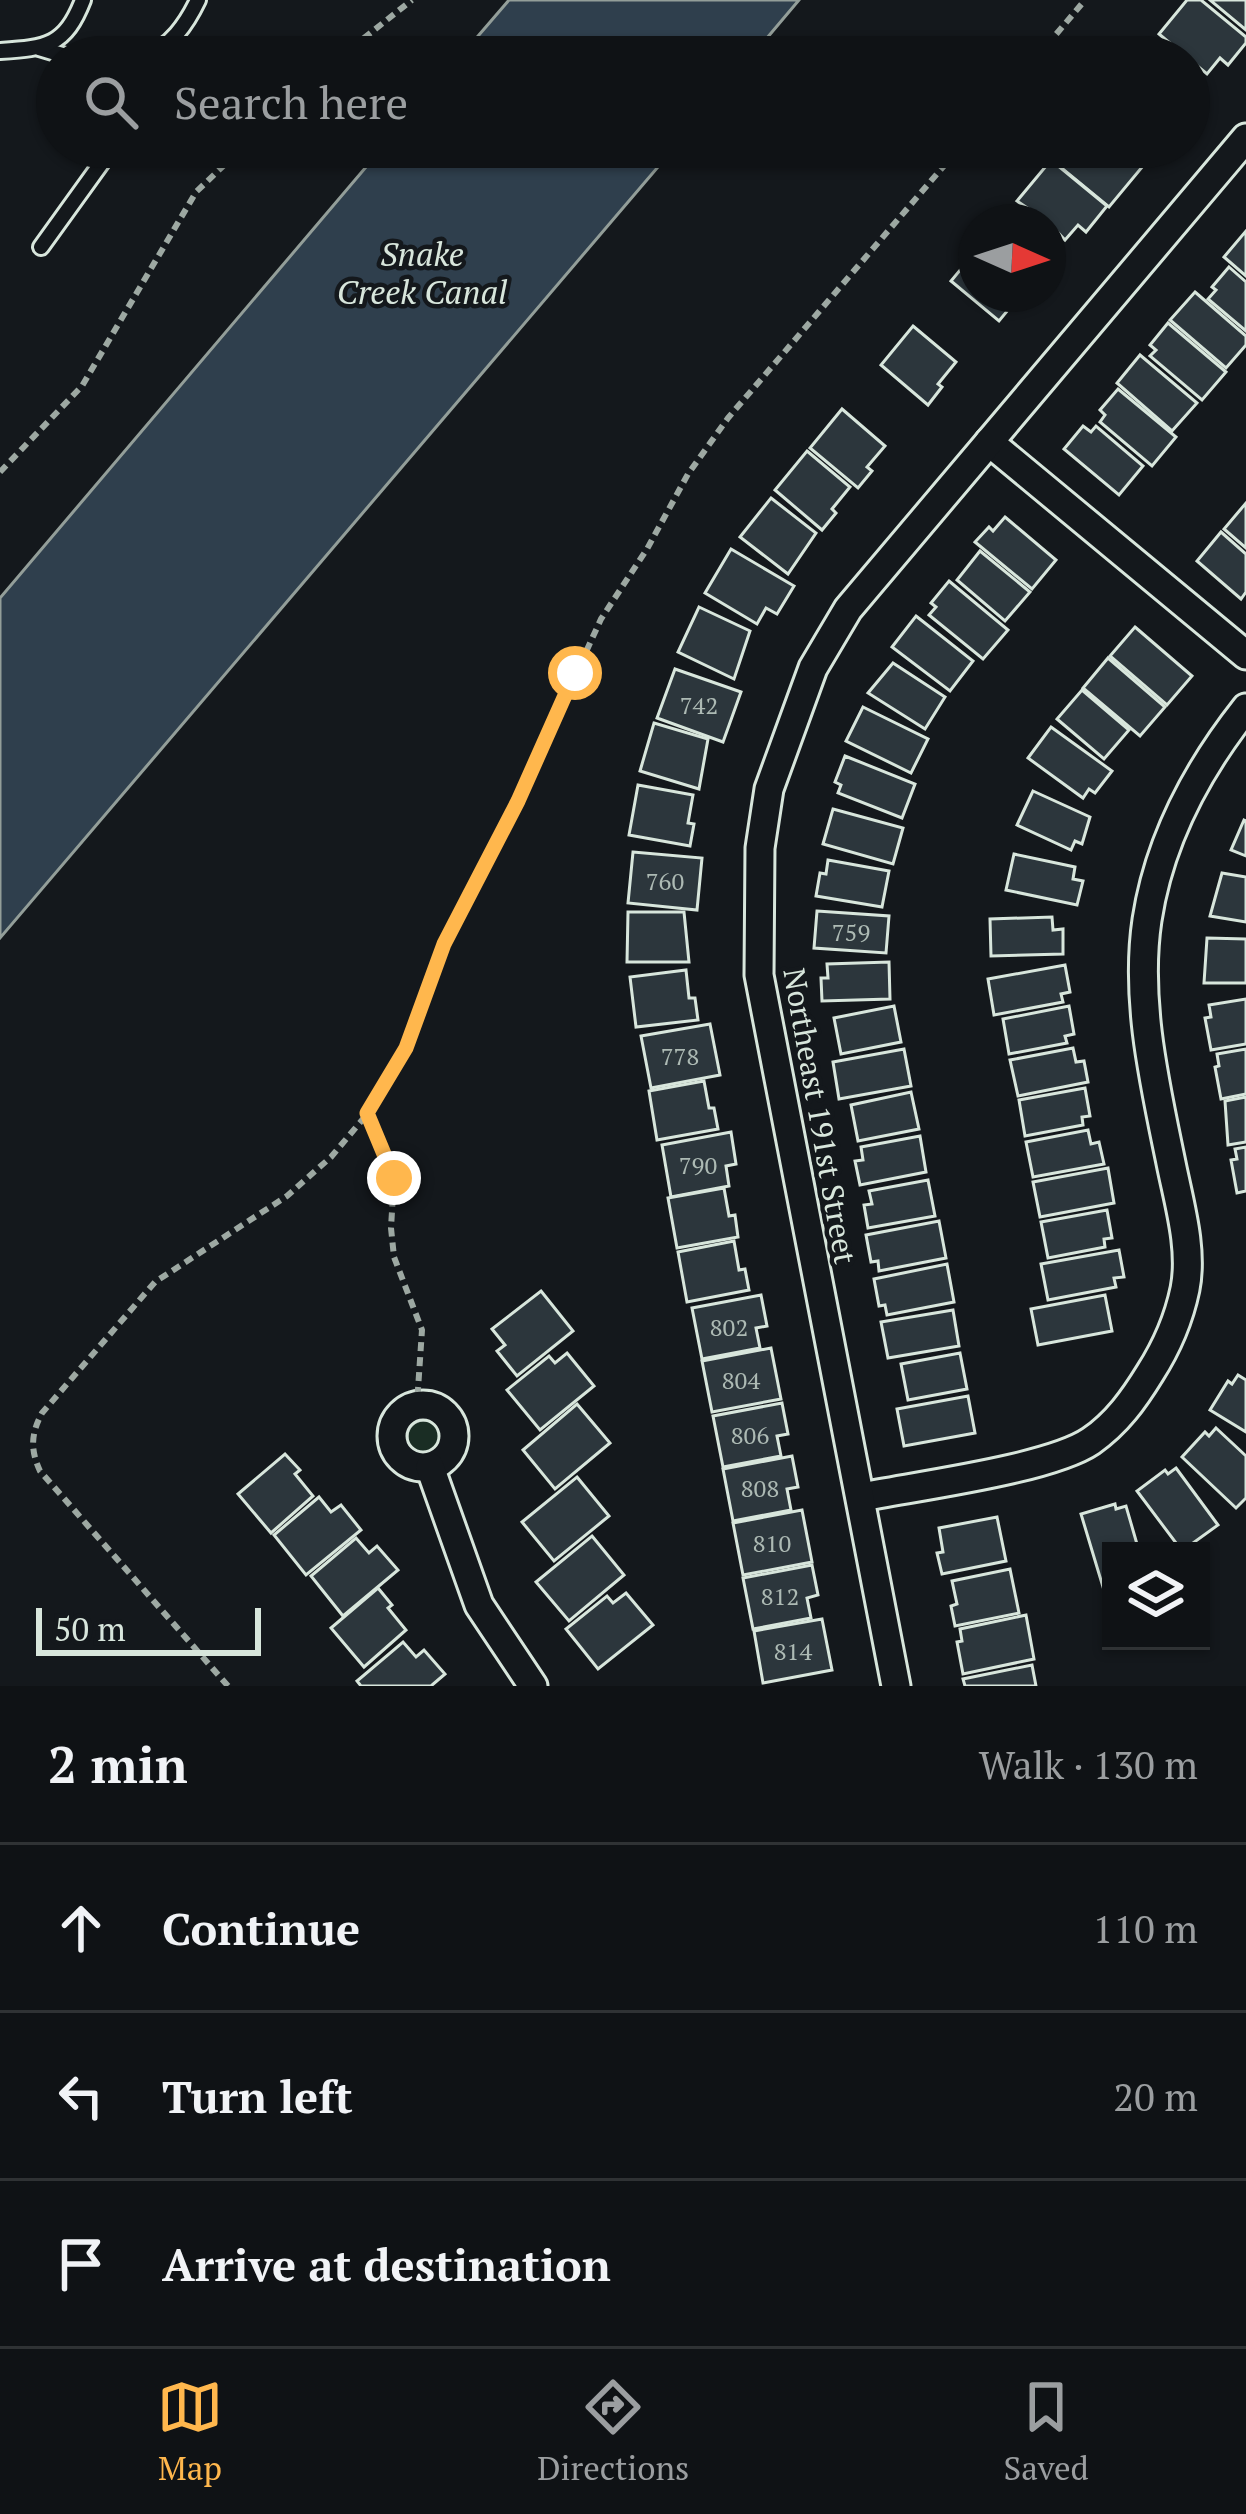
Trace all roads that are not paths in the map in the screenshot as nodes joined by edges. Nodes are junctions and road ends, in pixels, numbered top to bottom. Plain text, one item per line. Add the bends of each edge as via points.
1 (83, 0) edge
2 (198, 0) edge
3 (62, 36) edge
4 (175, 36) edge
5 (36, 49) edge
6 (0, 51) edge
7 (1246, 139) edge
8 (98, 168) edge
9 (41, 247) dead end
10 (988, 442) junction
11 (1246, 655) edge
12 (1246, 708) edge
13 (430, 1467) junction
14 (862, 1497) junction
15 (532, 1686) edge
16 (896, 1686) edge

1 - 3 lane
2 - 4 lane
5 - 6 lane
7 - 10 street, Northeast 191st Street
8 - 9 lane
10 - 11 street
10 - 14 street, Northeast 191st Street via 848,609 813,668 769,789 760,848 765,1016
12 - 14 street via 1180,810 1147,921 1153,1072 1185,1234 1186,1287 1165,1348 1130,1407 1090,1442 1056,1457
13 - 13 street via 410,1465 392,1442 394,1423 417,1404 446,1414 455,1434 448,1455
13 - 15 street via 479,1605
14 - 16 street, Northeast 191st Street

